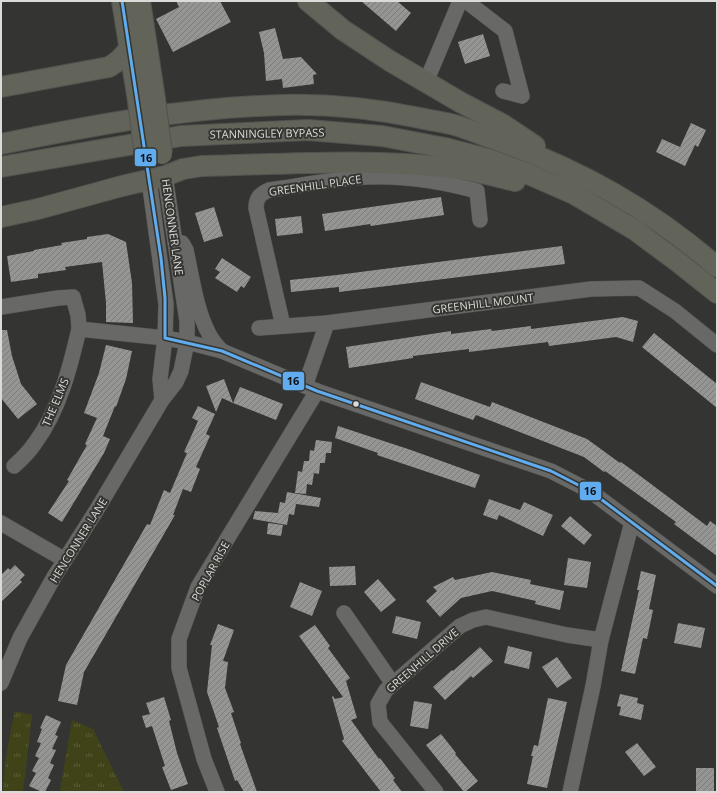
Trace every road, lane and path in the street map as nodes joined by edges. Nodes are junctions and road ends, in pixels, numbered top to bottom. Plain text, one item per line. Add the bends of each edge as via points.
1 (122, 1) edge
2 (140, 1) edge
3 (308, 1) edge
4 (460, 1) edge
5 (466, 1) edge
6 (130, 47) junction
7 (426, 82) junction
8 (1, 87) edge
9 (503, 92) dead end
10 (146, 100) junction
11 (1, 144) edge
12 (1, 167) edge
13 (572, 171) junction
14 (157, 178) junction
15 (574, 194) junction
16 (1, 217) edge
17 (480, 220) dead end
18 (174, 225) junction
19 (717, 267) edge
20 (717, 293) edge
21 (1, 307) edge
22 (327, 323) junction
23 (283, 326) junction
24 (259, 328) dead end
25 (79, 329) junction
26 (165, 338) junction
27 (187, 342) junction
28 (717, 345) edge
29 (222, 351) junction
30 (311, 389) junction
31 (162, 400) junction
32 (14, 466) dead end
33 (632, 522) junction
34 (1, 523) edge
35 (66, 560) junction
36 (717, 586) edge
37 (344, 613) dead end
38 (601, 640) junction
39 (1, 683) edge
40 (393, 684) junction
41 (217, 792) edge
42 (436, 792) edge
43 (570, 792) edge

1 - 6 main road, HENCONNER LANE
2 - 10 main road, HENCONNER LANE
3 - 7 main road via 342,30
4 - 7 street
5 - 9 street via 505,31 528,97
6 - 8 main road via 118,62 109,67
6 - 10 main road, HENCONNER LANE
7 - 13 main road via 502,124
10 - 14 main road, HENCONNER LANE, bridge
11 - 13 main road via 184,112 285,105 353,108 456,125
12 - 15 main road, STANNINGLEY BYPASS via 181,136 308,130 382,136 445,148 491,160
13 - 19 main road via 636,205 690,243
14 - 15 main road via 202,166 325,162 410,164 492,175
14 - 16 main road
14 - 18 street, HENCONNER LANE
14 - 26 street, HENCONNER LANE via 166,304
15 - 20 main road via 635,230
17 - 23 street, GREENHILL PLACE via 477,191 437,182 396,178 352,178 263,193 256,202 256,208
18 - 27 street, HENCONNER LANE via 187,321
18 - 29 street via 186,250 206,327
21 - 25 street, THE ELMS via 73,297
22 - 23 street, GREENHILL MOUNT
22 - 28 street, GREENHILL MOUNT via 591,289 639,288 675,311
22 - 30 street
23 - 24 street, GREENHILL MOUNT
25 - 26 street
25 - 32 street, THE ELMS via 53,411 36,443
26 - 27 street
26 - 31 street, HENCONNER LANE via 160,379
27 - 29 street
27 - 31 street, HENCONNER LANE via 181,371
29 - 30 street
30 - 33 street via 551,471 590,491
30 - 41 street, POPLAR RISE via 198,587 179,639 179,668 204,759
31 - 35 street, HENCONNER LANE
33 - 36 street
33 - 38 street
34 - 35 street
35 - 39 street, HENCONNER LANE via 20,638
37 - 40 street
38 - 40 street, GREENHILL DRIVE via 486,617 460,626
38 - 43 street
40 - 42 street, GREENHILL DRIVE via 378,704 380,722

